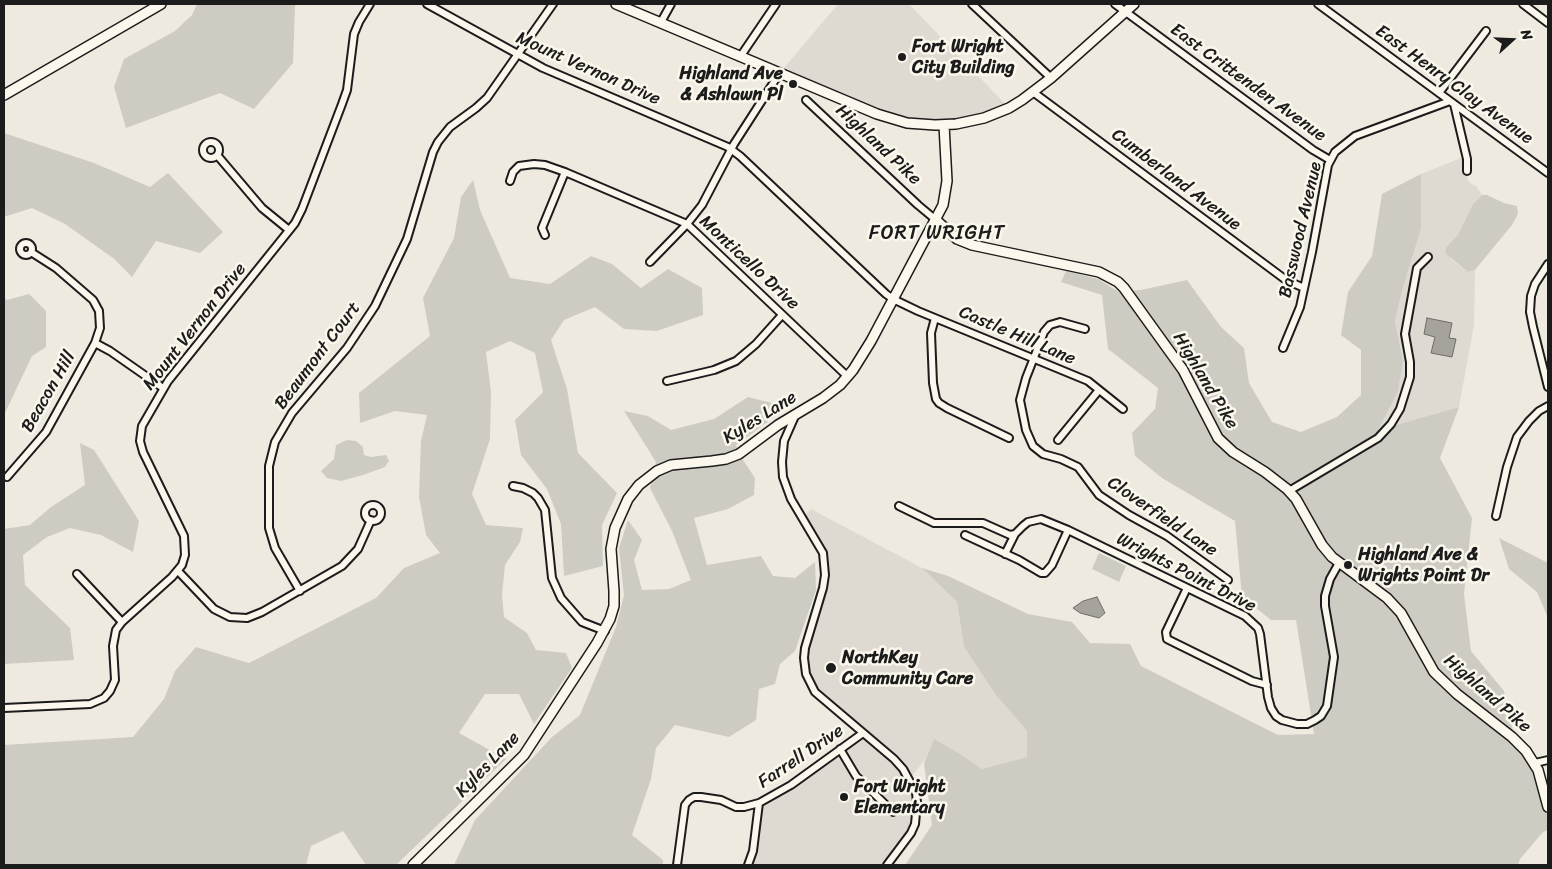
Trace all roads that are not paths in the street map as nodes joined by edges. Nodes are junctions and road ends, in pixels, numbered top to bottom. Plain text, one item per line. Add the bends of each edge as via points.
1 (161, 4) edge
2 (370, 4) edge
3 (427, 4) edge
4 (553, 4) edge
5 (616, 4) edge
6 (671, 4) edge
7 (776, 4) edge
8 (972, 4) edge
9 (1115, 4) edge
10 (1134, 4) edge
11 (1318, 4) edge
12 (1523, 4) edge
13 (1126, 12) junction
14 (661, 22) junction
15 (1548, 23) edge
16 (1486, 31) dead end
17 (518, 55) junction
18 (740, 57) junction
19 (779, 74) junction
20 (1051, 78) junction
21 (1033, 92) junction
22 (1439, 93) junction
23 (4, 94) edge
24 (806, 100) dead end
25 (1452, 102) junction
26 (944, 125) junction
27 (732, 149) junction
28 (217, 155) dead end
29 (1330, 160) junction
30 (1466, 171) dead end
31 (565, 172) junction
32 (1548, 173) edge
33 (510, 181) dead end
34 (936, 220) junction
35 (687, 224) junction
36 (290, 230) junction
37 (545, 235) dead end
38 (31, 252) dead end
39 (1428, 257) dead end
40 (650, 262) dead end
41 (1548, 264) edge
42 (1304, 288) junction
43 (894, 299) junction
44 (782, 315) junction
45 (935, 318) junction
46 (1085, 329) dead end
47 (95, 343) junction
48 (1283, 348) dead end
49 (1033, 360) junction
50 (848, 377) junction
51 (667, 381) dead end
52 (1548, 387) edge
53 (163, 388) junction
54 (1099, 390) junction
55 (1548, 406) edge
56 (1123, 409) dead end
57 (795, 416) junction
58 (1009, 438) dead end
59 (1058, 440) dead end
60 (7, 478) dead end
61 (513, 486) dead end
62 (1289, 491) junction
63 (899, 506) dead end
64 (1496, 516) dead end
65 (371, 520) dead end
66 (1068, 530) junction
67 (1015, 534) junction
68 (965, 535) dead end
69 (1005, 554) junction
70 (1339, 563) junction
71 (178, 571) junction
72 (77, 574) dead end
73 (1228, 580) dead end
74 (1187, 588) junction
75 (300, 591) junction
76 (122, 622) junction
77 (604, 631) junction
78 (1267, 685) junction
79 (4, 708) edge
80 (863, 733) junction
81 (840, 749) junction
82 (1548, 760) edge
83 (1534, 763) junction
84 (758, 803) junction
85 (1548, 807) edge
86 (893, 812) dead end
87 (413, 865) edge
88 (677, 865) edge
89 (748, 865) edge
90 (887, 865) edge

1 - 23 main road
2 - 36 street, Mount Vernon Drive via 354,34 342,104 302,209
3 - 17 street, Mount Vernon Drive
4 - 17 street, Beaumont Court
5 - 14 main road, Highland Pike
6 - 14 street
7 - 18 street
8 - 20 street
9 - 13 street, East Crittenden Avenue
10 - 13 main road
11 - 22 street, East Henry Clay Avenue
12 - 15 street
13 - 20 main road
13 - 29 street, East Crittenden Avenue
14 - 18 main road, Highland Pike
16 - 22 street
17 - 27 street, Mount Vernon Drive
17 - 75 street, Beaumont Court via 487,98 440,138 407,239 375,306 347,348 292,413 276,442 270,466 269,528 276,548
18 - 19 main road, Highland Pike
19 - 26 main road, Highland Pike via 892,120
19 - 27 street
20 - 21 main road
21 - 26 main road via 995,114 970,122
21 - 42 street, Cumberland Avenue via 1286,280
22 - 25 street, East Henry Clay Avenue
24 - 34 street, Highland Pike
25 - 29 street, Basswood Avenue via 1354,136
25 - 30 street via 1467,159
25 - 32 street, East Henry Clay Avenue
26 - 34 main road, Kyles Lane via 946,191
27 - 35 street via 702,205
27 - 43 street, Mount Vernon Drive
28 - 36 street via 262,208
29 - 42 street, Basswood Avenue
31 - 33 street, Monticello Drive via 545,165 525,164 515,170
31 - 35 street, Monticello Drive
31 - 37 street via 542,228
34 - 43 main road, Kyles Lane
34 - 62 main road, Highland Pike via 957,239 975,247 1088,269 1118,282 1184,370 1218,438
35 - 40 street
35 - 44 street, Monticello Drive
36 - 53 street, Mount Vernon Drive
38 - 47 street, Beacon Hill via 56,268 93,300 100,318
39 - 62 street via 1417,268 1413,287 1405,334 1410,377 1400,409 1378,438
41 - 52 street via 1535,284 1530,312
42 - 48 street, Basswood Avenue via 1300,307
43 - 45 street, Castle Hill Lane
43 - 50 main road, Kyles Lane
44 - 50 street, Monticello Drive
44 - 51 street via 756,344 736,360 714,370
45 - 49 street, Castle Hill Lane
45 - 58 street via 931,333 933,383 939,403
46 - 49 street, Cloverfield Lane via 1060,322 1050,325
47 - 53 street, Beacon Hill
47 - 60 street, Beacon Hill via 46,432
49 - 54 street, Castle Hill Lane via 1088,382
49 - 73 street, Cloverfield Lane via 1020,400 1033,446 1043,454 1078,467 1100,495 1167,536
50 - 57 main road, Kyles Lane
53 - 71 street, Mount Vernon Drive via 145,419 140,441 184,536 185,555
54 - 56 street, Castle Hill Lane
54 - 59 street
55 - 64 street via 1539,411 1517,437
57 - 77 main road, Kyles Lane via 778,424 739,454 726,459 671,465 639,484 614,528 611,549 614,606
57 - 80 street, Farrell Drive via 784,441 784,477 791,499 823,553 825,575 805,648 806,674 815,692
61 - 77 street via 533,494 546,510 552,578 561,598 582,622
62 - 70 main road, Highland Pike via 1322,545
63 - 67 street via 934,523 983,523 1010,535
65 - 75 street via 363,542 348,562
66 - 67 street, Wrights Point Drive via 1041,519 1028,522
66 - 69 street via 1052,565 1044,573
66 - 74 street, Wrights Point Drive
67 - 69 street, Wrights Point Drive
68 - 69 street
70 - 78 street, Wrights Point Drive via 1325,596 1334,657 1326,709 1307,724 1287,722 1276,716 1271,708
70 - 83 main road, Highland Pike via 1392,602 1408,623 1434,672 1456,694 1512,737
71 - 75 street via 214,609 230,617 254,616
71 - 76 street, Mount Vernon Drive
72 - 76 street
74 - 78 street, Wrights Point Drive via 1245,616 1254,624 1260,634
74 - 78 street via 1166,632 1167,638 1252,681
76 - 79 street, Mount Vernon Drive via 113,639 115,680 104,698 90,704
77 - 87 main road, Kyles Lane via 524,755
80 - 81 street, Farrell Drive
80 - 90 street, Farrell Drive via 903,769 916,792 915,824
81 - 84 street, Farrell Drive via 791,785
81 - 86 street via 856,776
82 - 83 street
83 - 85 main road, Highland Pike via 1544,786
84 - 88 street via 744,807 701,797 689,800 685,805
84 - 89 street, Farrell Drive via 753,851

